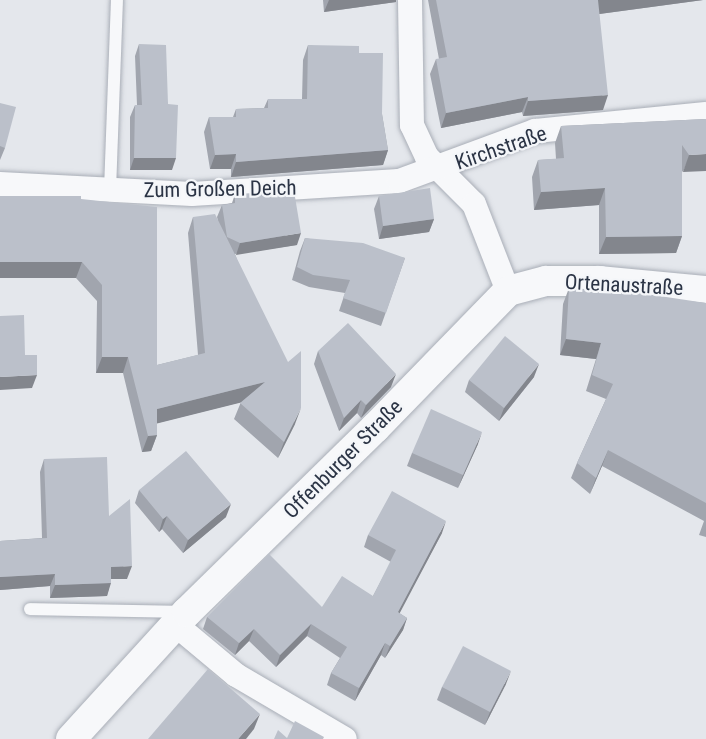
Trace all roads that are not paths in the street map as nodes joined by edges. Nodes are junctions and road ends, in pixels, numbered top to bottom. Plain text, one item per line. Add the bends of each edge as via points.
1 (117, 0) edge
2 (410, 0) edge
3 (706, 114) edge
4 (439, 169) junction
5 (0, 184) edge
6 (110, 190) junction
7 (508, 291) junction
8 (706, 291) edge
9 (30, 609) dead end
10 (182, 618) junction
11 (71, 739) edge
12 (345, 739) edge

1 - 6 lane
2 - 4 street via 412,125 418,144
3 - 4 street, Kirchstraße via 535,131
4 - 6 street, Zum Großen Deich via 399,181 192,194
4 - 7 street via 474,204
5 - 6 street, Zum Großen Deich
7 - 8 street, Ortenaustraße via 546,281 600,280
7 - 10 street, Offenburger Straße
9 - 10 lane
10 - 11 street, Offenburger Straße
10 - 12 street via 236,675

